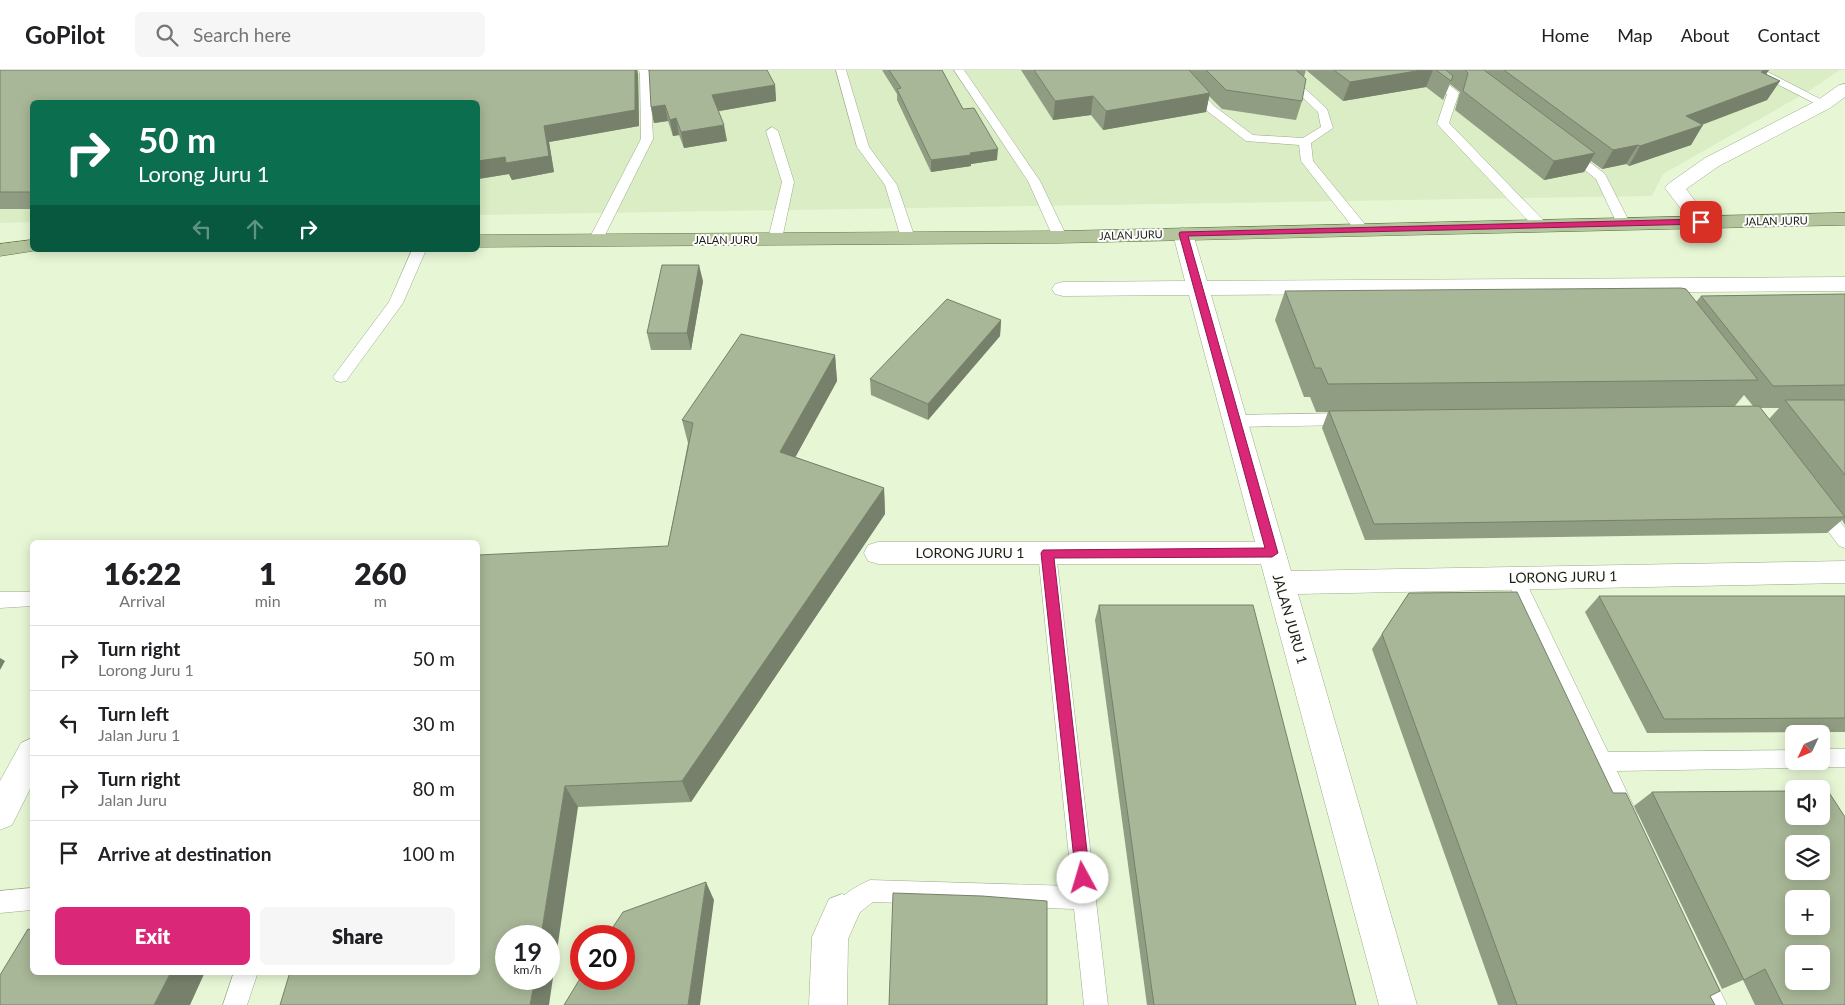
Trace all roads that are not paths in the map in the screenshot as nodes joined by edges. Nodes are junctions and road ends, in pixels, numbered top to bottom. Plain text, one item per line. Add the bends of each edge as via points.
1 (643, 70) edge
2 (840, 70) edge
3 (959, 70) edge
4 (1176, 70) edge
5 (1279, 70) edge
6 (1423, 70) edge
7 (1755, 70) edge
8 (1845, 89) edge
9 (1824, 104) junction
10 (772, 131) dead end
11 (1305, 142) junction
12 (1562, 147) edge
13 (1845, 220) edge
14 (1701, 222) junction
15 (1624, 225) junction
16 (1541, 226) junction
17 (1363, 231) junction
18 (1183, 234) junction
19 (1060, 237) junction
20 (908, 238) junction
21 (775, 239) junction
22 (595, 240) junction
23 (0, 242) edge
24 (480, 242) edge
25 (30, 246) edge
26 (30, 246) edge
27 (0, 250) edge
28 (418, 252) edge
29 (1845, 284) edge
30 (1063, 288) dead end
31 (1198, 288) junction
32 (341, 377) dead end
33 (1364, 419) edge
34 (1235, 421) junction
35 (1809, 494) edge
36 (1845, 541) edge
37 (878, 553) dead end
38 (1047, 553) junction
39 (1272, 553) junction
40 (1845, 572) edge
41 (1516, 578) junction
42 (1280, 583) junction
43 (30, 599) edge
44 (0, 600) edge
45 (30, 758) edge
46 (1830, 758) edge
47 (1845, 758) edge
48 (1785, 759) edge
49 (1602, 762) junction
50 (0, 814) edge
51 (1636, 834) edge
52 (1085, 898) junction
53 (30, 899) edge
54 (0, 902) edge
55 (842, 912) joint
56 (1694, 960) edge
57 (245, 975) edge
58 (235, 1005) edge
59 (828, 1005) edge
60 (1096, 1005) edge
61 (1398, 1005) edge
62 (1715, 1005) edge

1 - 22 lane via 647,139
2 - 20 lane via 863,147 891,185
3 - 19 lane via 1034,181
4 - 11 lane via 1210,108 1250,138
5 - 11 lane via 1323,111 1327,128
6 - 16 lane via 1453,93 1443,124
7 - 9 lane
8 - 9 street
9 - 14 street via 1712,162 1675,188
10 - 21 lane via 788,182
11 - 17 lane via 1308,161
12 - 15 lane via 1601,177
13 - 14 main road, JALAN JURU
14 - 15 main road, JALAN JURU
15 - 16 main road, JALAN JURU
16 - 17 main road, JALAN JURU
17 - 18 main road, JALAN JURU
18 - 19 main road, JALAN JURU
18 - 31 street, JALAN JURU 1
19 - 20 main road, JALAN JURU
20 - 21 main road, JALAN JURU
21 - 22 main road, JALAN JURU
22 - 24 main road, JALAN JURU
23 - 25 main road
26 - 27 main road
28 - 32 lane via 396,303
29 - 31 street via 1656,293
30 - 31 street
31 - 34 street, JALAN JURU 1
33 - 34 lane
34 - 39 street, JALAN JURU 1
35 - 36 lane
37 - 38 street, LORONG JURU 1
38 - 39 street, LORONG JURU 1
38 - 52 lane
39 - 42 street, JALAN JURU 1
40 - 41 street, LORONG JURU 1
41 - 42 street, LORONG JURU 1
41 - 49 lane
42 - 61 street, JALAN JURU 1
43 - 44 lane
45 - 50 street
46 - 47 lane
48 - 49 lane
49 - 51 lane
52 - 55 lane via 870,891
52 - 60 lane
53 - 54 lane
55 - 59 street via 830,937
56 - 62 lane
57 - 58 lane

